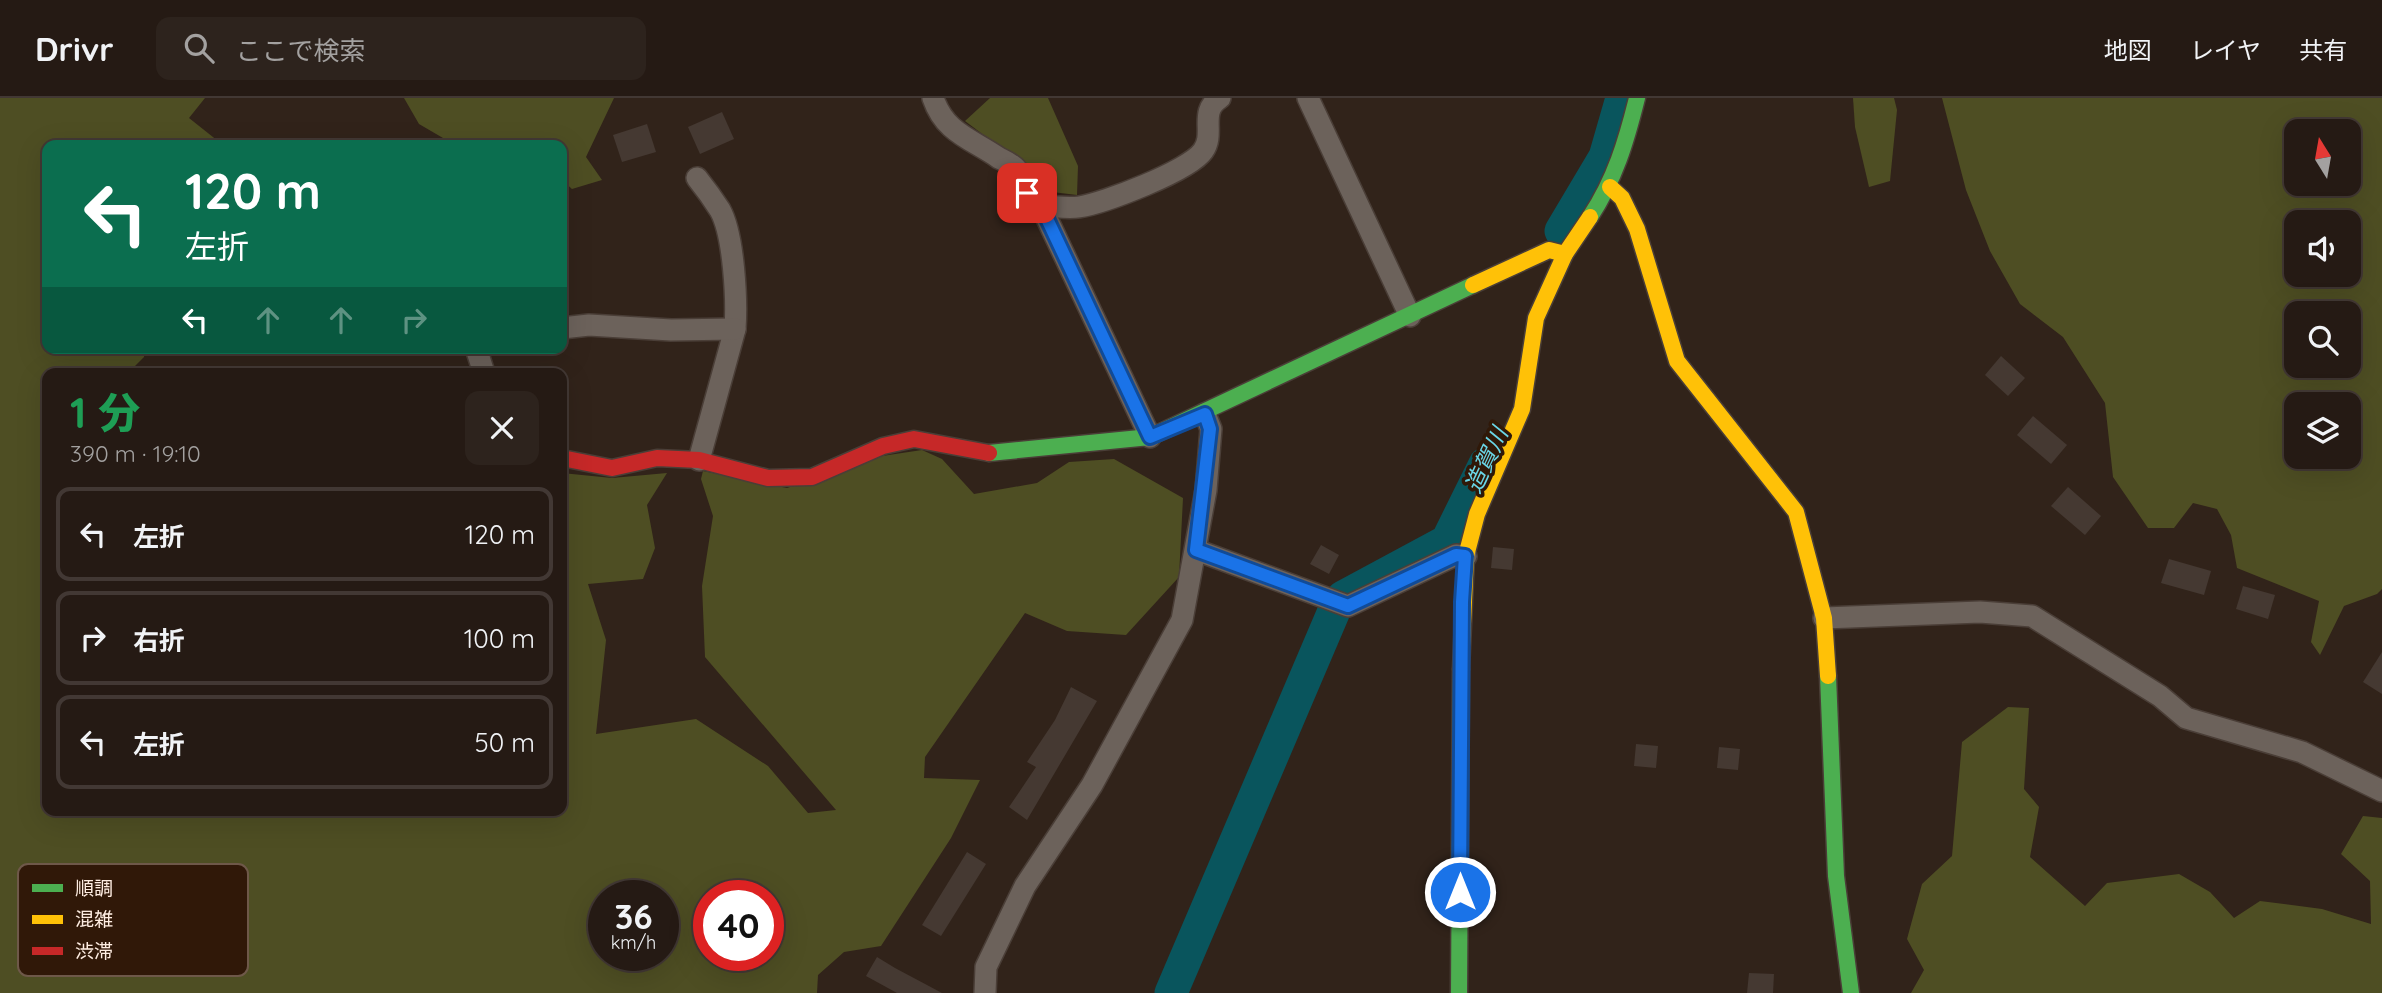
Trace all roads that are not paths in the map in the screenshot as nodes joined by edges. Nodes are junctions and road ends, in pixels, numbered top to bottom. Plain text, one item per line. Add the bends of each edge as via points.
1 (933, 98) edge
2 (1220, 98) edge
3 (1308, 98) edge
4 (1637, 98) edge
5 (697, 178) dead end
6 (1610, 187) junction
7 (1041, 206) junction
8 (1565, 254) junction
9 (1410, 316) junction
10 (567, 327) edge
11 (735, 329) junction
12 (1205, 414) junction
13 (1150, 437) junction
14 (567, 459) edge
15 (699, 460) junction
16 (1196, 550) junction
17 (1465, 556) junction
18 (1824, 618) junction
19 (2382, 791) edge
20 (985, 993) edge
21 (1460, 993) edge
22 (1851, 993) edge

1 - 7 street via 939,115 953,131 1017,169 1027,193
2 - 7 street via 1207,116 1207,143 1201,154 1105,201 1077,208
3 - 9 street
4 - 6 street
5 - 11 street via 721,212 734,274
6 - 8 street
6 - 18 street via 1622,198 1637,229 1677,361 1796,512
7 - 13 street
8 - 9 street via 1549,250
8 - 17 street via 1536,318 1522,409 1477,514
9 - 12 street
10 - 11 street
11 - 15 street
12 - 13 street
12 - 16 street via 1210,429
13 - 15 street via 989,453 914,439 883,446 812,477 768,478
14 - 15 street via 612,468 657,458
16 - 17 street via 1348,606 1456,555
16 - 20 street via 1182,620 1092,785 1026,886 986,967
17 - 21 street
18 - 19 street via 1980,612 2032,616 2160,696 2186,718 2302,752
18 - 22 street via 1836,876

